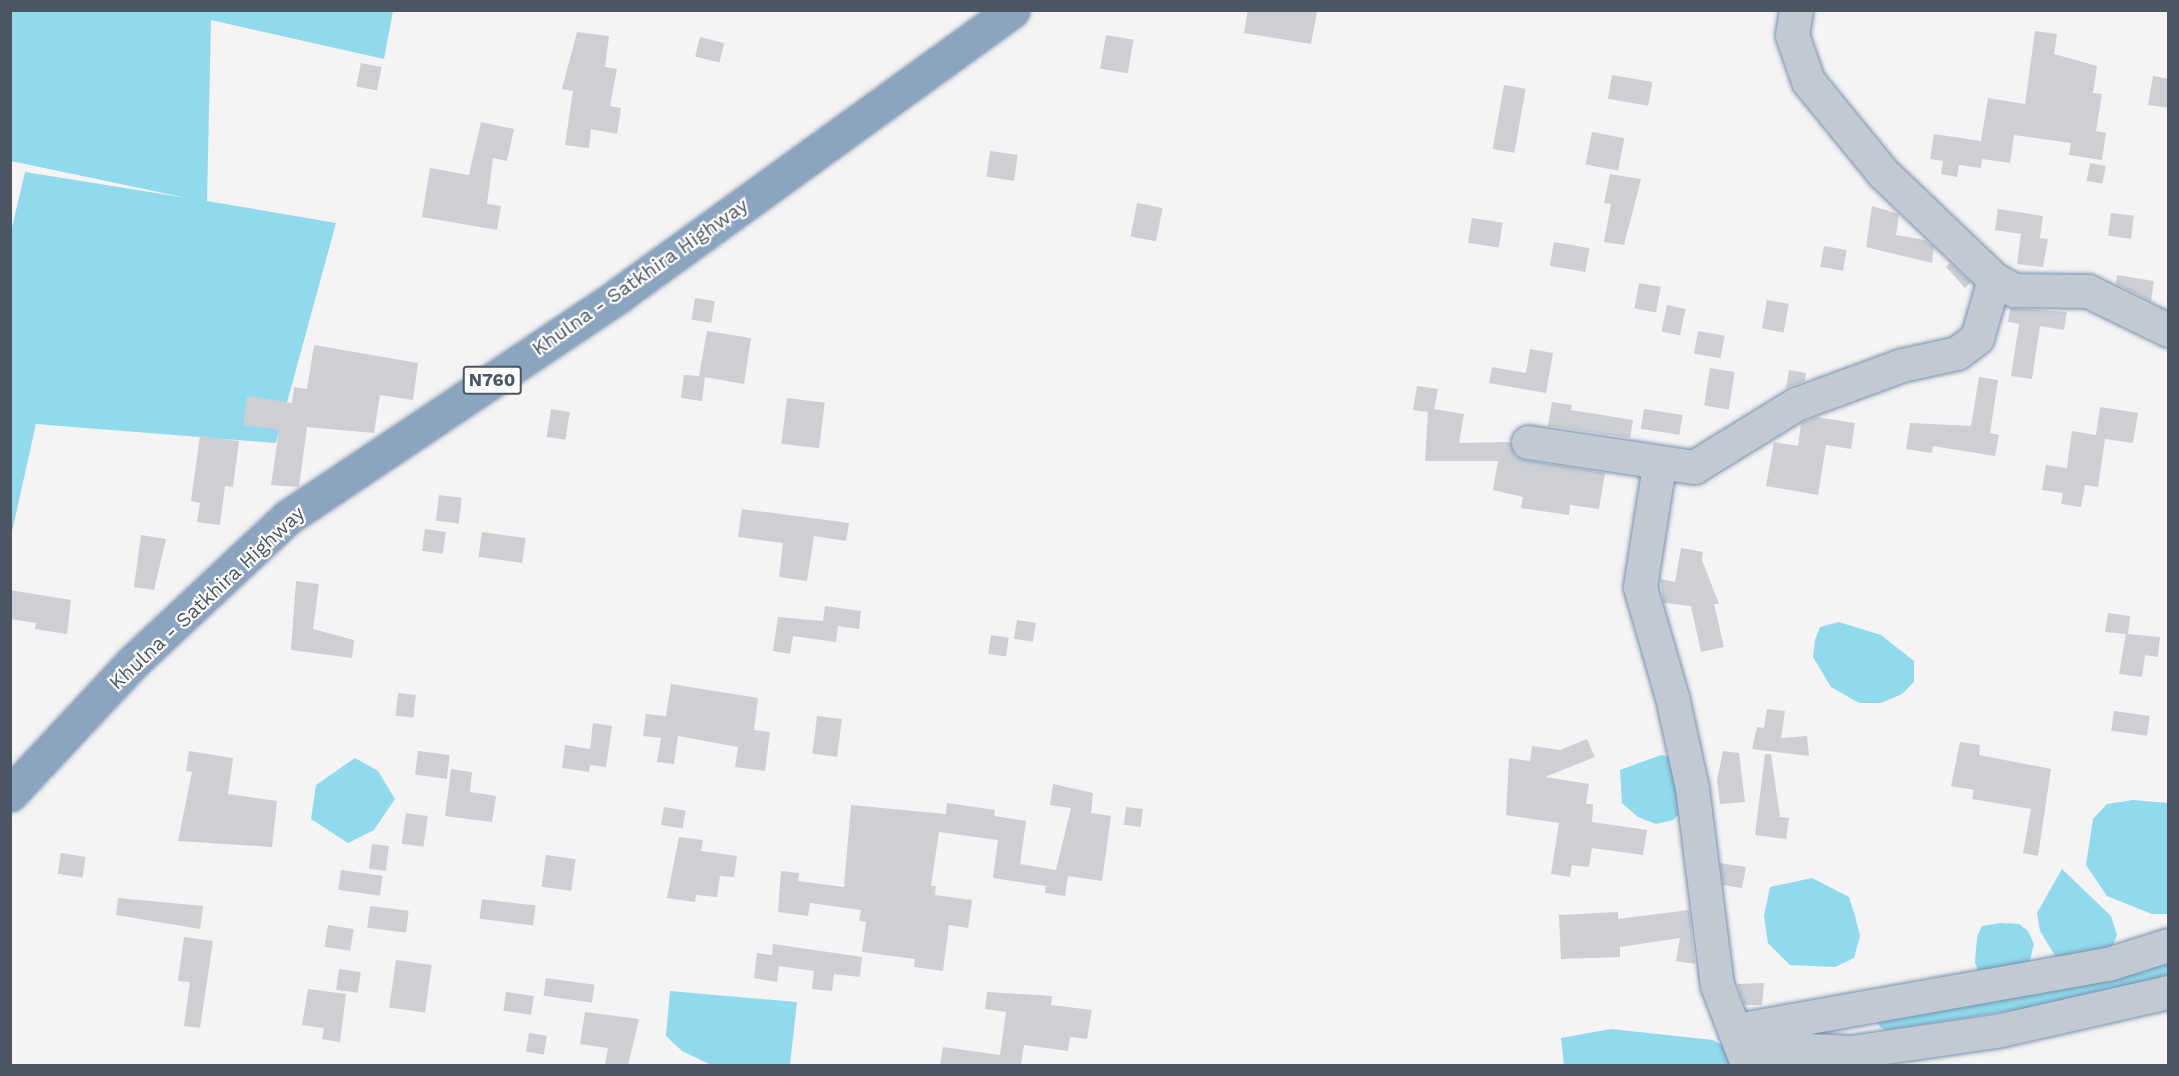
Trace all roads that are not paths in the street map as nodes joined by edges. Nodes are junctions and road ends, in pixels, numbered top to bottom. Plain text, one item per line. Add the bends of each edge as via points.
1 (1012, 10) edge
2 (1796, 10) edge
3 (1994, 279) junction
4 (2169, 330) edge
5 (1528, 442) dead end
6 (1659, 465) junction
7 (10, 794) edge
8 (2169, 945) edge
9 (2169, 992) edge
10 (1742, 1048) edge

1 - 7 highway, Khulna - Satkhira Highway / N760 via 619,295 288,517 132,663
2 - 3 street via 1792,35 1808,81 1883,173
3 - 4 street via 2014,290 2088,291
3 - 6 street via 1977,338 1958,353 1902,364 1796,404 1694,467
5 - 6 street
6 - 10 street via 1640,587 1672,697 1692,788 1717,985
8 - 10 street via 2108,964
9 - 10 street via 2001,1029 1851,1053

